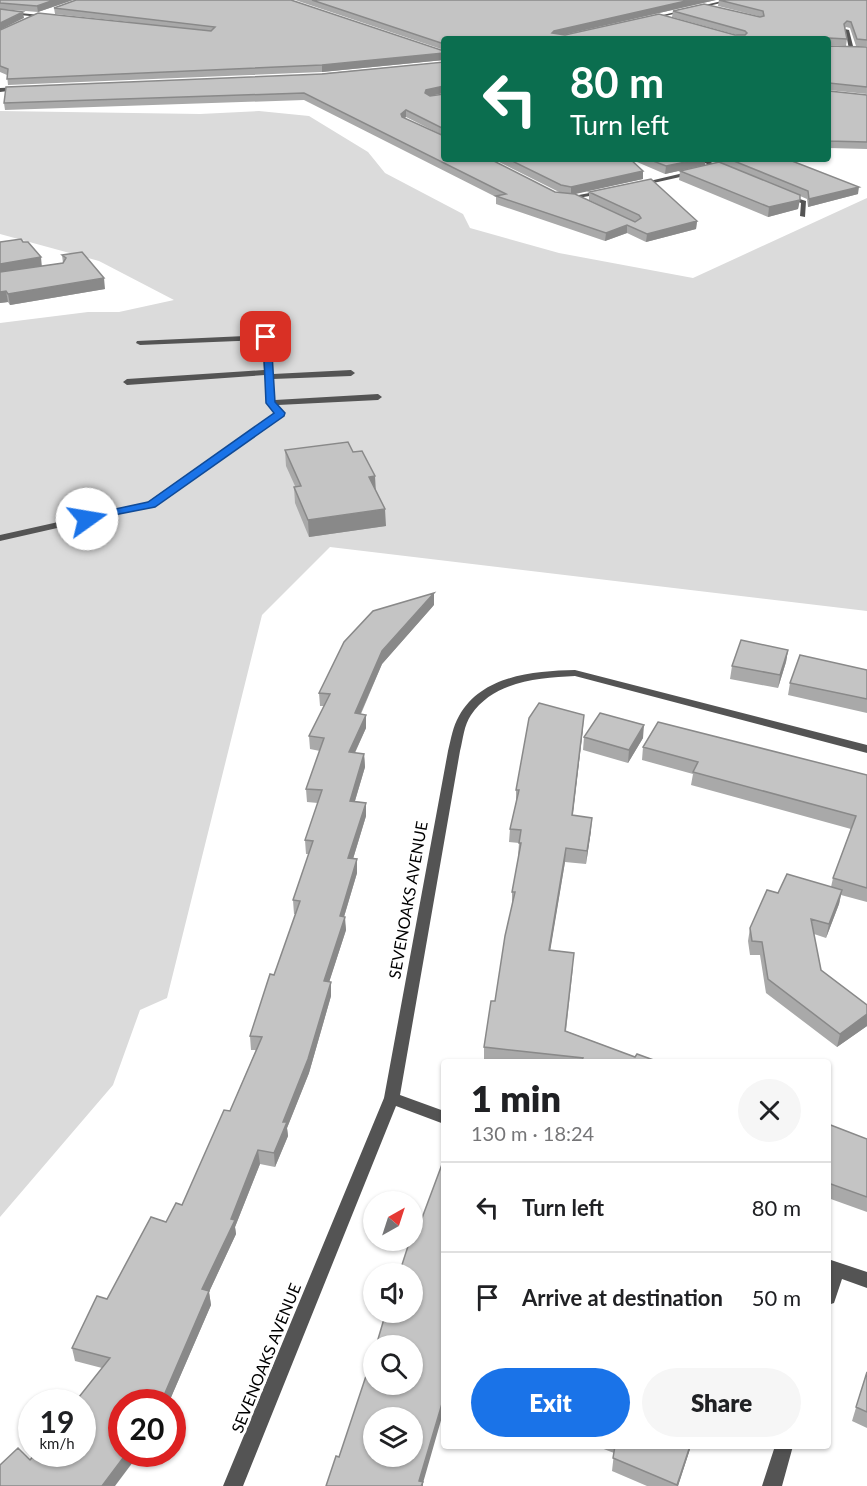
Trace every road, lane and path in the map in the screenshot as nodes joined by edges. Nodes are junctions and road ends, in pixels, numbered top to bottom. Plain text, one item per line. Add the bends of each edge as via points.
1 (732, 0) edge
2 (704, 6) junction
3 (56, 9) edge
4 (720, 10) edge
5 (0, 12) edge
6 (38, 16) junction
7 (657, 16) junction
8 (61, 18) edge
9 (646, 19) edge
10 (29, 20) edge
11 (669, 20) edge
12 (847, 30) edge
13 (844, 49) edge
14 (852, 49) junction
15 (859, 49) edge
16 (24, 89) edge
17 (0, 90) edge
18 (706, 162) edge
19 (718, 167) junction
20 (729, 172) edge
21 (630, 186) edge
22 (609, 191) edge
23 (782, 193) edge
24 (558, 197) edge
25 (576, 198) junction
26 (586, 202) edge
27 (803, 216) dead end
28 (140, 343) dead end
29 (351, 373) dead end
30 (269, 375) junction
31 (127, 381) dead end
32 (378, 397) dead end
33 (271, 403) junction
34 (0, 538) edge
35 (867, 749) edge
36 (392, 1098) junction
37 (441, 1117) edge
38 (832, 1268) edge
39 (867, 1280) edge
40 (782, 1449) edge
41 (233, 1486) edge
42 (772, 1486) edge

1 - 2 street
2 - 4 street
2 - 7 street
3 - 6 street
5 - 6 street
6 - 8 street
6 - 10 street
7 - 9 street
7 - 11 street
12 - 14 street
13 - 14 street
14 - 15 street
16 - 17 street
18 - 19 street
19 - 20 street
19 - 21 street
22 - 25 street
23 - 27 street via 804,202
24 - 25 street
25 - 26 street
28 - 30 street via 266,337
29 - 30 street
30 - 31 street
30 - 33 street
32 - 33 street
33 - 34 street via 280,413 152,504
35 - 36 street, SEVENOAKS AVENUE via 575,673 533,674 495,686 467,712 454,751
36 - 37 street
36 - 41 street, SEVENOAKS AVENUE
38 - 39 street
40 - 42 street

